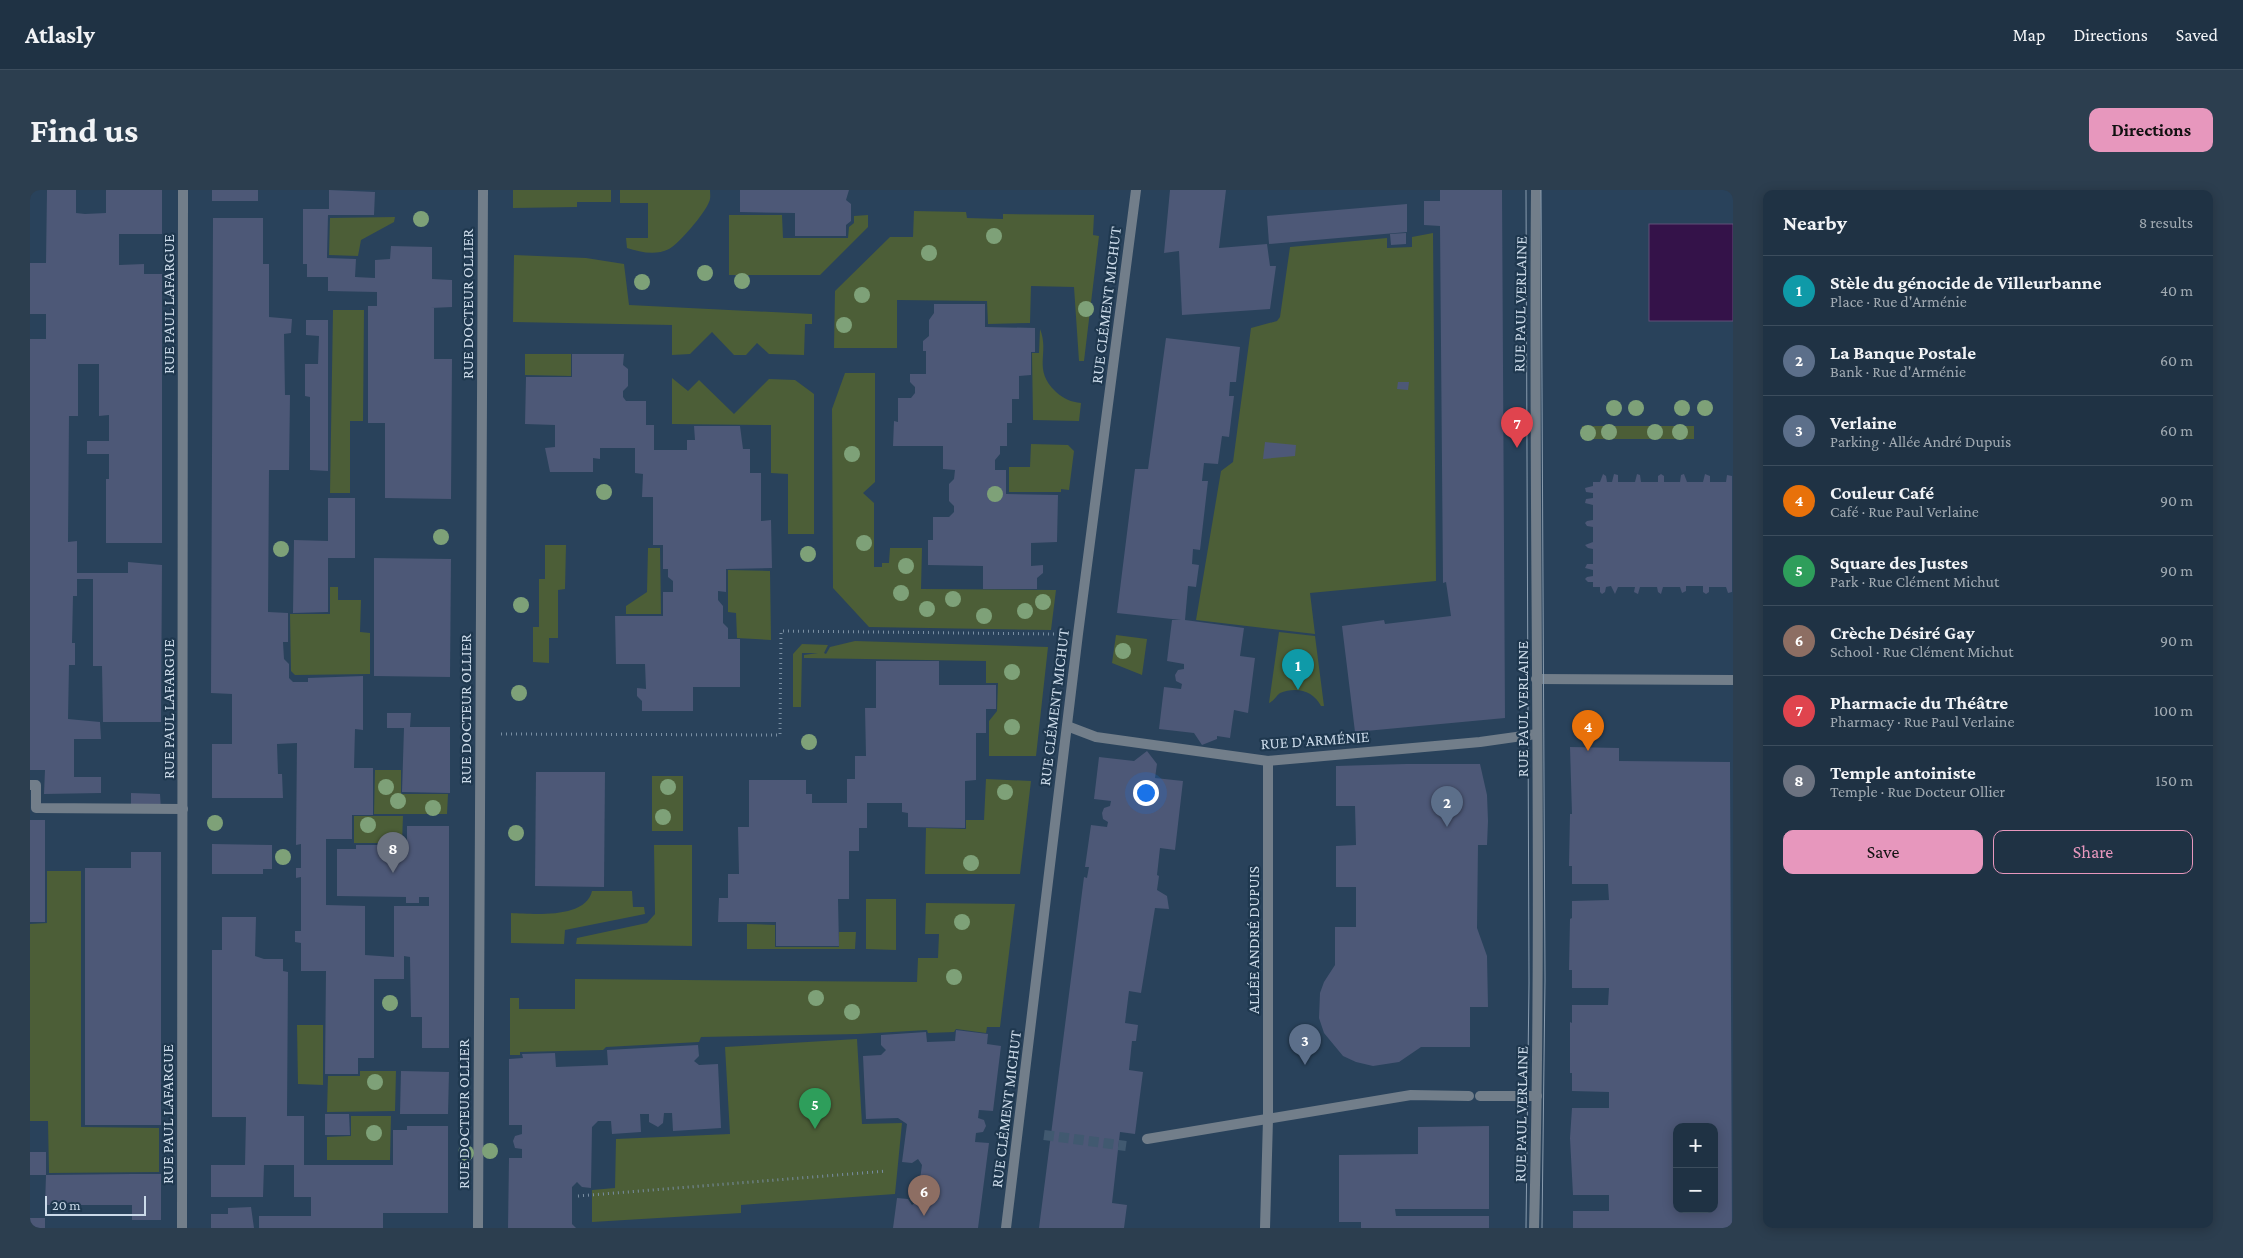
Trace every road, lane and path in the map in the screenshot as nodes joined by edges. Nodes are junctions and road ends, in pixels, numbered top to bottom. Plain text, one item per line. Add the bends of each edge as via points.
1 (183, 190) edge
2 (483, 190) edge
3 (1136, 190) edge
4 (1536, 190) edge
5 (1078, 634) junction
6 (1536, 679) junction
7 (1733, 680) edge
8 (1067, 726) junction
9 (480, 734) junction
10 (1536, 734) junction
11 (1268, 761) junction
12 (30, 785) edge
13 (183, 809) junction
14 (1536, 1096) junction
15 (1268, 1119) junction
16 (1147, 1139) dead end
17 (887, 1171) dead end
18 (578, 1196) dead end
19 (182, 1228) edge
20 (478, 1228) edge
21 (1006, 1228) edge
22 (1265, 1228) edge
23 (1534, 1228) edge

1 - 13 street, RUE PAUL LAFARGUE
2 - 9 street, RUE DOCTEUR OLLIER
3 - 5 street, RUE CLÉMENT MICHUT
4 - 6 street, RUE PAUL VERLAINE
5 - 8 street, RUE CLÉMENT MICHUT
5 - 9 path via 781,631 780,735
6 - 7 street
6 - 10 street, RUE PAUL VERLAINE
8 - 11 street, RUE D'ARMÉNIE via 1096,737
8 - 21 street, RUE CLÉMENT MICHUT
9 - 20 street, RUE DOCTEUR OLLIER
10 - 11 street, RUE D'ARMÉNIE
10 - 14 street, RUE PAUL VERLAINE
11 - 15 street, ALLÉE ANDRÉ DUPUIS
12 - 13 street via 36,786 36,808
13 - 19 street, RUE PAUL LAFARGUE
14 - 15 street via 1411,1095
14 - 23 street, RUE PAUL VERLAINE
15 - 16 street
15 - 22 street, ALLÉE ANDRÉ DUPUIS
17 - 18 path

